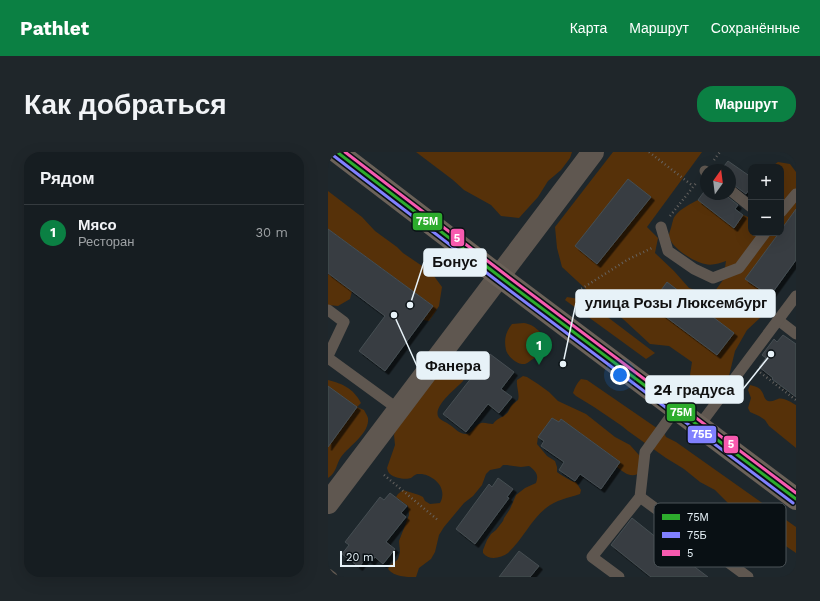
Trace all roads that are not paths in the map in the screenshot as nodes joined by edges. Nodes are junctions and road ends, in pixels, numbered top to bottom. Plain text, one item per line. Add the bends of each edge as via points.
1 (337, 152) edge
2 (593, 152) edge
3 (796, 194) edge
4 (736, 195) edge
5 (748, 205) edge
6 (784, 208) edge
7 (661, 227) road end
8 (763, 236) edge
9 (499, 276) junction
10 (796, 296) edge
11 (328, 310) edge
12 (778, 320) junction
13 (796, 334) edge
14 (328, 357) edge
15 (398, 409) junction
16 (676, 409) junction
17 (699, 426) junction
18 (640, 497) junction
19 (796, 498) edge
20 (328, 503) edge
21 (654, 507) edge
22 (734, 567) edge
23 (328, 574) edge
24 (332, 577) edge
25 (619, 577) edge
26 (748, 577) edge

1 - 9 main road
2 - 9 street
3 - 6 lane
4 - 5 lane
7 - 8 lane via 668,251 694,269 713,278 739,268
9 - 15 street
9 - 16 main road
10 - 12 lane
11 - 14 lane via 344,322
12 - 13 lane
12 - 17 lane
14 - 15 lane
15 - 20 street
16 - 17 main road
16 - 18 lane via 645,452
17 - 19 main road
18 - 21 lane
18 - 25 lane via 592,557
22 - 26 lane
23 - 24 lane

